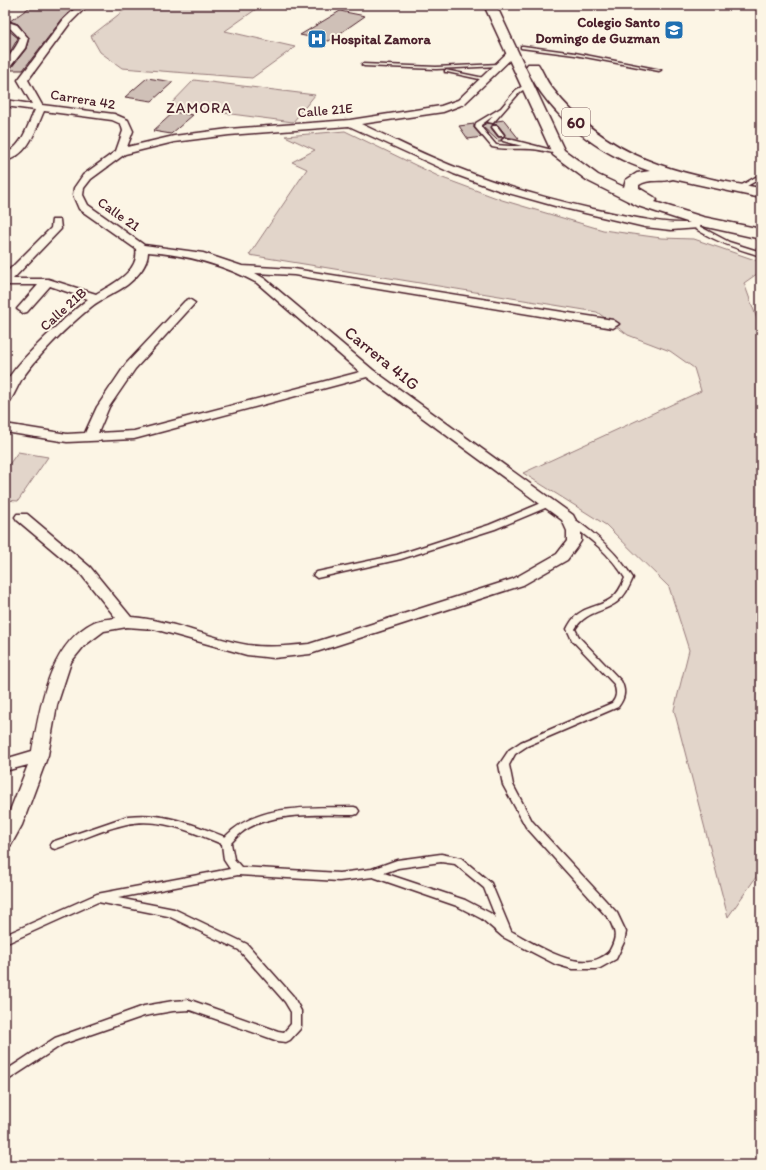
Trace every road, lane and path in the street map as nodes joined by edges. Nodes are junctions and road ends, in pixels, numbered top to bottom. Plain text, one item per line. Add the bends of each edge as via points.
1 (84, 5) edge
2 (500, 5) edge
3 (5, 24) edge
4 (518, 50) junction
5 (499, 65) junction
6 (364, 66) dead end
7 (436, 68) junction
8 (659, 70) dead end
9 (12, 72) edge
10 (484, 80) junction
11 (527, 86) junction
12 (5, 103) edge
13 (38, 106) junction
14 (501, 109) junction
15 (492, 122) dead end
16 (350, 123) junction
17 (495, 127) dead end
18 (531, 147) junction
19 (121, 152) junction
20 (558, 152) junction
21 (5, 158) edge
22 (761, 176) edge
23 (700, 180) junction
24 (738, 189) junction
25 (761, 193) edge
26 (672, 214) junction
27 (56, 222) dead end
28 (697, 224) junction
29 (761, 234) edge
30 (141, 248) junction
31 (761, 254) edge
32 (241, 269) junction
33 (5, 281) edge
34 (48, 282) junction
35 (97, 298) junction
36 (189, 303) dead end
37 (23, 309) dead end
38 (613, 324) dead end
39 (369, 372) junction
40 (5, 398) edge
41 (5, 428) edge
42 (90, 438) junction
43 (547, 504) junction
44 (22, 517) dead end
45 (568, 518) junction
46 (317, 575) dead end
47 (127, 622) junction
48 (40, 755) junction
49 (5, 765) edge
50 (354, 811) dead end
51 (5, 840) edge
52 (226, 842) junction
53 (55, 844) dead end
54 (238, 871) junction
55 (374, 873) junction
56 (97, 898) junction
57 (507, 934) junction
58 (5, 940) edge
59 (5, 1076) edge

1 - 9 street
2 - 4 highway, 60
3 - 9 street via 14,28 24,38
4 - 5 street, Calle 21E
4 - 8 lane via 575,54
4 - 11 highway, 60
4 - 23 highway, 60 via 543,88 590,136 629,158 664,171
5 - 7 lane
5 - 10 street, Calle 21E
6 - 7 lane
7 - 10 lane
9 - 13 street
10 - 16 street, Calle 21E via 461,102 444,109
11 - 14 lane via 518,90
11 - 20 highway, 60
12 - 13 street, Carrera 42
13 - 19 street, Carrera 42 via 114,117 125,122 128,131
13 - 21 street via 40,109 23,147
14 - 15 lane
14 - 18 lane via 478,124 478,127 494,146
16 - 19 street, Calle 21E via 213,134 167,140
16 - 28 street via 458,172 502,188 645,224 671,227
17 - 18 lane via 503,138
18 - 20 lane
19 - 30 street, Calle 21 via 87,177 78,195 83,207
20 - 26 highway, 60 via 593,178 616,191
22 - 24 lane
23 - 24 highway, 60
23 - 26 highway via 656,174 638,177 631,182 630,187 633,191
24 - 25 highway, 60
26 - 28 highway, 60
27 - 33 street via 56,229
28 - 29 highway, 60
28 - 31 lane via 712,238
30 - 32 street, Carrera 41G via 180,251 209,257
30 - 35 street, Calle 21B via 142,256 130,277
32 - 38 street via 294,272
32 - 39 street, Carrera 41G via 261,281
33 - 34 street
34 - 35 street
34 - 37 street
35 - 40 street, Calle 21B via 33,357 10,385
36 - 42 street via 130,367 103,407
39 - 42 street via 134,435
39 - 43 street, Carrera 41G
41 - 42 street via 67,438
43 - 45 street, Carrera 41G
43 - 46 lane via 492,527 398,557
44 - 47 street via 85,570
45 - 47 street via 574,531 574,541 562,557 518,582 310,649 274,653 246,650 154,624
45 - 57 lane via 618,559 629,578 626,587 613,603 582,614 574,621 571,629 574,638 618,683 622,692 615,705 524,744 512,752 504,766 508,785 529,824 613,916 621,932 612,956 596,965 572,965 559,961
47 - 48 street via 100,626 78,642 64,660 49,705
48 - 49 street
48 - 51 street
50 - 52 lane via 292,813 259,820 244,826
52 - 53 lane via 174,822 153,819 129,820
52 - 54 lane via 230,860
54 - 55 lane via 339,877
54 - 56 lane
55 - 57 lane via 461,903 486,916
55 - 57 lane via 397,864 441,858 458,861 488,886
56 - 58 lane
56 - 59 lane via 170,912 243,947 289,999 296,1011 296,1026 286,1037 190,1005 151,1010 59,1041

